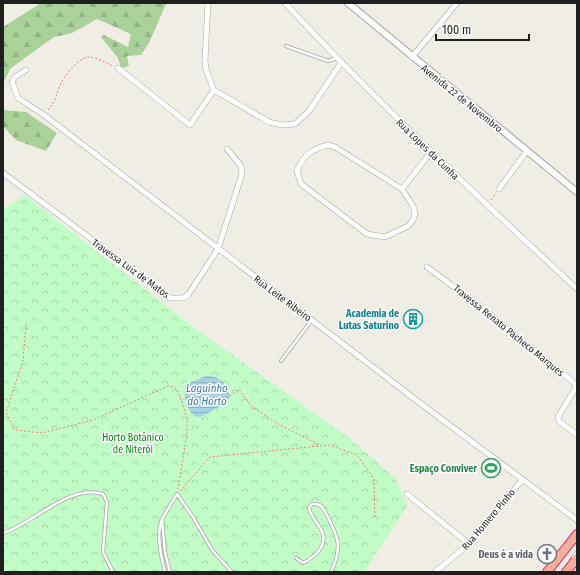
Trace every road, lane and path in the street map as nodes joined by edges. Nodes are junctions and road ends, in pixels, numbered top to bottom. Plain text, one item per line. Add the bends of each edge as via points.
1 (208, 3) edge
2 (285, 3) edge
3 (348, 3) edge
4 (457, 3) edge
5 (286, 46) dead end
6 (337, 58) junction
7 (412, 58) junction
8 (341, 64) junction
9 (118, 68) joint
10 (26, 70) dead end
11 (214, 90) junction
12 (44, 115) junction
13 (227, 149) dead end
14 (527, 151) junction
15 (431, 152) junction
16 (3, 173) edge
17 (402, 189) junction
18 (498, 189) joint
19 (577, 192) edge
20 (488, 206) junction
21 (218, 249) junction
22 (427, 267) dead end
23 (577, 289) edge
24 (312, 320) junction
25 (26, 324) dead end
26 (281, 361) dead end
27 (230, 396) dead end
28 (577, 435) edge
29 (320, 446) junction
30 (522, 480) junction
31 (177, 494) junction
32 (407, 494) dead end
33 (375, 518) dead end
34 (162, 519) junction
35 (577, 520) edge
36 (3, 533) edge
37 (576, 535) edge
38 (469, 544) junction
39 (577, 552) edge
40 (296, 558) dead end
41 (577, 558) edge
42 (113, 572) edge
43 (165, 572) edge
44 (170, 572) edge
45 (232, 572) edge
46 (331, 572) edge
47 (435, 572) edge
48 (547, 572) edge
49 (562, 572) edge
50 (566, 572) edge

1 - 11 street via 205,60
2 - 6 street, Rua Lopes da Cunha
3 - 7 street, Avenida 22 de Novembro
4 - 7 street
5 - 6 lane via 328,61
6 - 8 street, Rua Lopes da Cunha
7 - 14 street, Avenida 22 de Novembro
8 - 11 street via 309,111 295,124 269,122
8 - 15 street, Rua Lopes da Cunha
9 - 11 street via 190,125
9 - 12 path via 90,57 81,59 68,73 59,87 57,98
10 - 12 street, Rua Leite Ribeiro via 13,79 16,96
12 - 21 street, Rua Leite Ribeiro
13 - 21 street, Travessa Luiz de Matos via 241,166 242,174
14 - 18 street
14 - 19 street, Avenida 22 de Novembro
15 - 17 street
15 - 20 street, Rua Lopes da Cunha
16 - 21 street, Travessa Luiz de Matos via 170,298 183,298 188,295
17 - 17 street via 328,145 311,151 300,162 297,171 301,184 367,234 376,236 385,236 408,226 414,220 413,206
18 - 20 path
20 - 23 street, Rua Lopes da Cunha
21 - 24 street, Rua Leite Ribeiro
22 - 28 street, Travessa Renato Pacheco Marques via 572,381 575,389 558,418
24 - 26 lane
24 - 30 street, Rua Leite Ribeiro
25 - 31 path via 23,361 6,414 15,430 42,433 94,420 168,386 174,387 178,391 187,418
27 - 29 path via 239,389 252,407
29 - 31 path via 210,457
29 - 33 path via 329,445 357,455 374,479
30 - 35 street, Rua Leite Ribeiro
30 - 38 street, Rua Homero Pinho
31 - 34 lane
31 - 45 lane via 212,550
32 - 38 street
34 - 43 lane via 160,551
34 - 44 lane
36 - 42 lane via 17,529 61,501 90,492 103,494 107,502 103,552
37 - 48 highway
38 - 47 street, Rua Homero Pinho
39 - 49 lane
40 - 46 lane via 303,563 320,552 324,541 309,508 316,503 321,506 335,532 338,544
41 - 50 highway

